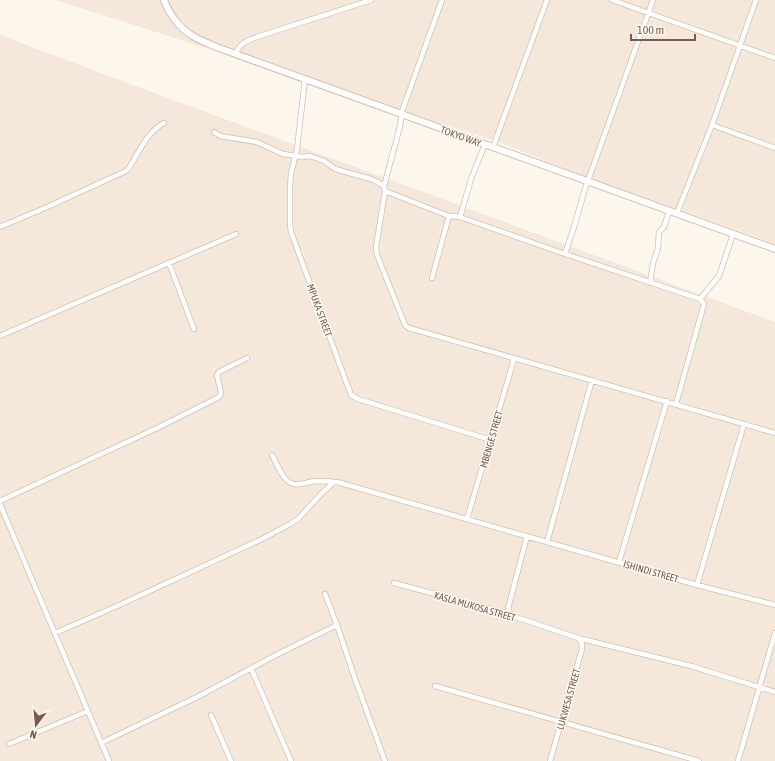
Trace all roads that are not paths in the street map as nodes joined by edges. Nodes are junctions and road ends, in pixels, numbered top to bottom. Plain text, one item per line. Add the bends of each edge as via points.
1 (164, 0) edge
2 (371, 0) edge
3 (442, 0) edge
4 (548, 0) edge
5 (612, 0) edge
6 (653, 0) edge
7 (756, 0) edge
8 (648, 13) junction
9 (740, 45) junction
10 (235, 54) junction
11 (775, 58) edge
12 (305, 79) junction
13 (401, 114) junction
14 (164, 123) dead end
15 (712, 125) junction
16 (214, 132) dead end
17 (485, 144) junction
18 (493, 147) junction
19 (775, 148) edge
20 (296, 156) junction
21 (588, 181) junction
22 (384, 189) junction
23 (669, 211) junction
24 (677, 213) junction
25 (449, 216) junction
26 (460, 217) junction
27 (0, 227) edge
28 (236, 234) dead end
29 (733, 234) junction
30 (775, 249) edge
31 (565, 254) junction
32 (169, 263) junction
33 (432, 278) dead end
34 (650, 283) junction
35 (700, 299) junction
36 (194, 329) dead end
37 (0, 336) edge
38 (247, 358) dead end
39 (514, 359) junction
40 (592, 380) junction
41 (667, 401) junction
42 (676, 404) junction
43 (744, 424) junction
44 (775, 433) edge
45 (490, 440) junction
46 (272, 455) dead end
47 (334, 482) junction
48 (0, 502) edge
49 (467, 519) junction
50 (527, 536) junction
51 (547, 542) junction
52 (619, 562) junction
53 (394, 583) dead end
54 (697, 585) junction
55 (325, 594) dead end
56 (775, 605) edge
57 (510, 614) junction
58 (337, 625) junction
59 (55, 633) junction
60 (775, 633) edge
61 (578, 638) junction
62 (251, 668) junction
63 (435, 686) dead end
64 (759, 687) junction
65 (775, 692) edge
66 (88, 711) junction
67 (211, 715) dead end
68 (562, 722) junction
69 (101, 743) junction
70 (9, 744) dead end
71 (109, 761) edge
72 (230, 761) edge
73 (291, 761) edge
74 (385, 761) edge
75 (550, 761) edge
76 (699, 761) edge
77 (738, 761) edge

1 - 10 street, TOKYO WAY via 174,19 192,36
2 - 10 street via 250,39 242,43
3 - 13 street
4 - 18 street
5 - 8 street
6 - 8 street
7 - 9 street
8 - 9 street
8 - 21 street
9 - 11 street
9 - 15 street
10 - 12 street, TOKYO WAY
12 - 13 street, TOKYO WAY
12 - 20 street, MPUKA STREET
13 - 17 street, TOKYO WAY
13 - 22 street
14 - 27 street via 149,136 126,171
15 - 19 street
15 - 24 street
16 - 20 street via 220,136 257,142 279,153
17 - 18 street, TOKYO WAY
17 - 26 street
18 - 21 street, TOKYO WAY
20 - 22 street via 310,156 324,161 335,169 372,179
20 - 45 street, MPUKA STREET via 290,187 291,232 351,395
21 - 23 street, TOKYO WAY
21 - 31 street
22 - 25 street
22 - 39 street via 376,247 405,326
23 - 24 street, TOKYO WAY
23 - 34 street via 664,227 659,232
24 - 29 street, TOKYO WAY
25 - 26 street
25 - 33 street
26 - 31 street
28 - 32 street
29 - 30 street, TOKYO WAY
29 - 35 street via 719,276
31 - 34 street
32 - 36 street
32 - 37 street
34 - 35 street
35 - 42 street via 704,304
38 - 48 street via 219,372 217,375 220,397
39 - 40 street
39 - 45 street, MBENGE STREET
40 - 41 street
40 - 51 street
41 - 42 street
41 - 52 street
42 - 43 street
43 - 44 street
43 - 54 street
45 - 49 street, MBENGE STREET
46 - 47 street, ISHINDI STREET via 281,473 290,483 296,485 315,481
47 - 49 street, ISHINDI STREET
47 - 59 street via 290,524
48 - 59 street
49 - 50 street, ISHINDI STREET
50 - 51 street, ISHINDI STREET
50 - 57 street via 508,608
51 - 52 street, ISHINDI STREET
52 - 54 street, ISHINDI STREET
53 - 57 street, KASLA MUKOSA STREET
54 - 56 street, ISHINDI STREET
55 - 58 street
57 - 61 street, KASLA MUKOSA STREET
58 - 62 street
58 - 74 street
59 - 66 street
60 - 64 street
61 - 64 street, KASLA MUKOSA STREET via 691,666
61 - 68 street, LUKWESA STREET via 582,649
62 - 69 street
62 - 73 street
63 - 68 street
64 - 65 street, KASLA MUKOSA STREET
64 - 77 street
66 - 69 street
66 - 70 street
67 - 72 street
68 - 75 street, LUKWESA STREET
68 - 76 street
69 - 71 street

